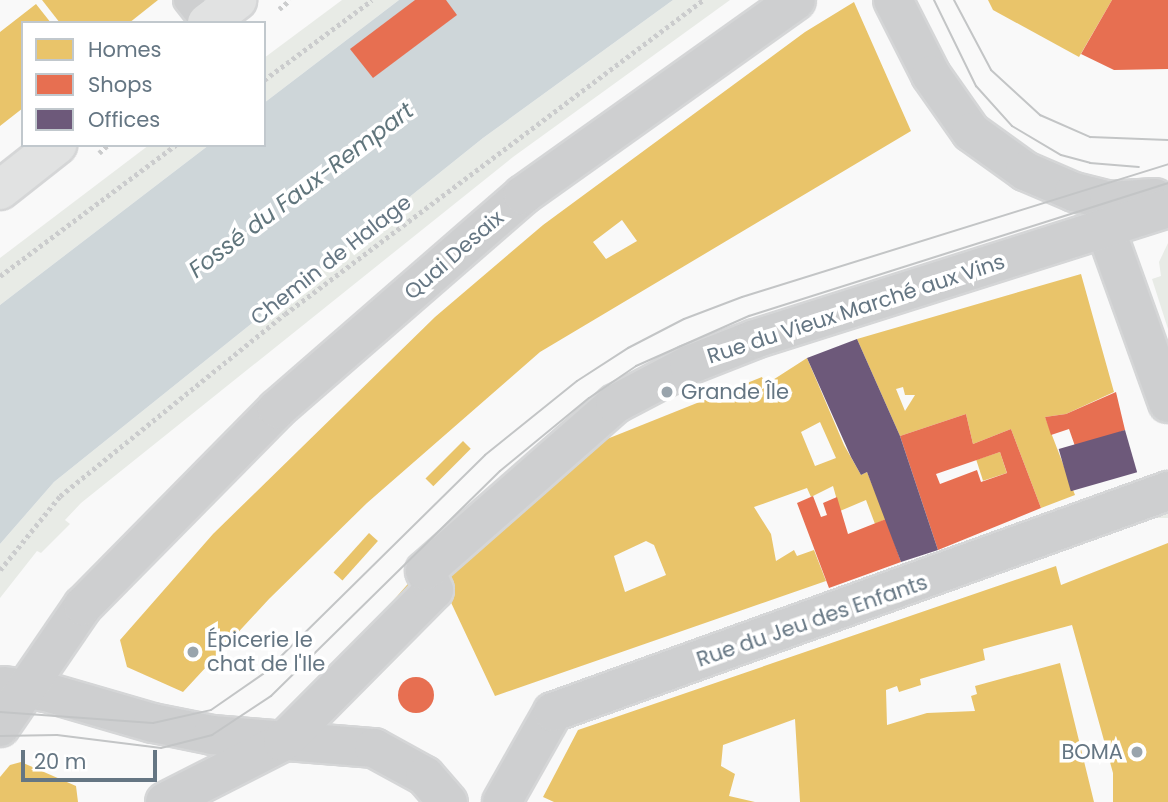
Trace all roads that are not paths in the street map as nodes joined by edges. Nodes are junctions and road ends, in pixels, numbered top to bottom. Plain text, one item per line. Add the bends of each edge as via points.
1 (187, 0) edge
2 (237, 0) edge
3 (796, 0) edge
4 (893, 0) edge
5 (204, 21) edge
6 (209, 21) edge
7 (54, 147) edge
8 (0, 190) edge
9 (1168, 199) edge
10 (1168, 208) edge
11 (1105, 228) junction
12 (1168, 403) edge
13 (1168, 491) edge
14 (13, 687) edge
15 (0, 727) edge
16 (283, 742) junction
17 (165, 802) edge
18 (448, 802) edge
19 (502, 802) edge

1 - 5 lane
2 - 6 street
3 - 14 street, Quai Desaix via 523,195 277,409 142,545 131,571 84,627 48,652
4 - 9 street via 931,75 971,132 1025,171 1109,201
7 - 8 street
10 - 11 street, Rue du Vieux Marché aux Vins
11 - 12 street
11 - 16 street, Rue du Vieux Marché aux Vins via 755,340 689,365 615,404 425,572 434,590
13 - 19 street, Rue du Jeu des Enfants via 552,712
14 - 15 street, Quai Desaix
14 - 16 street via 153,723
16 - 17 street
16 - 18 street via 374,748 425,776

